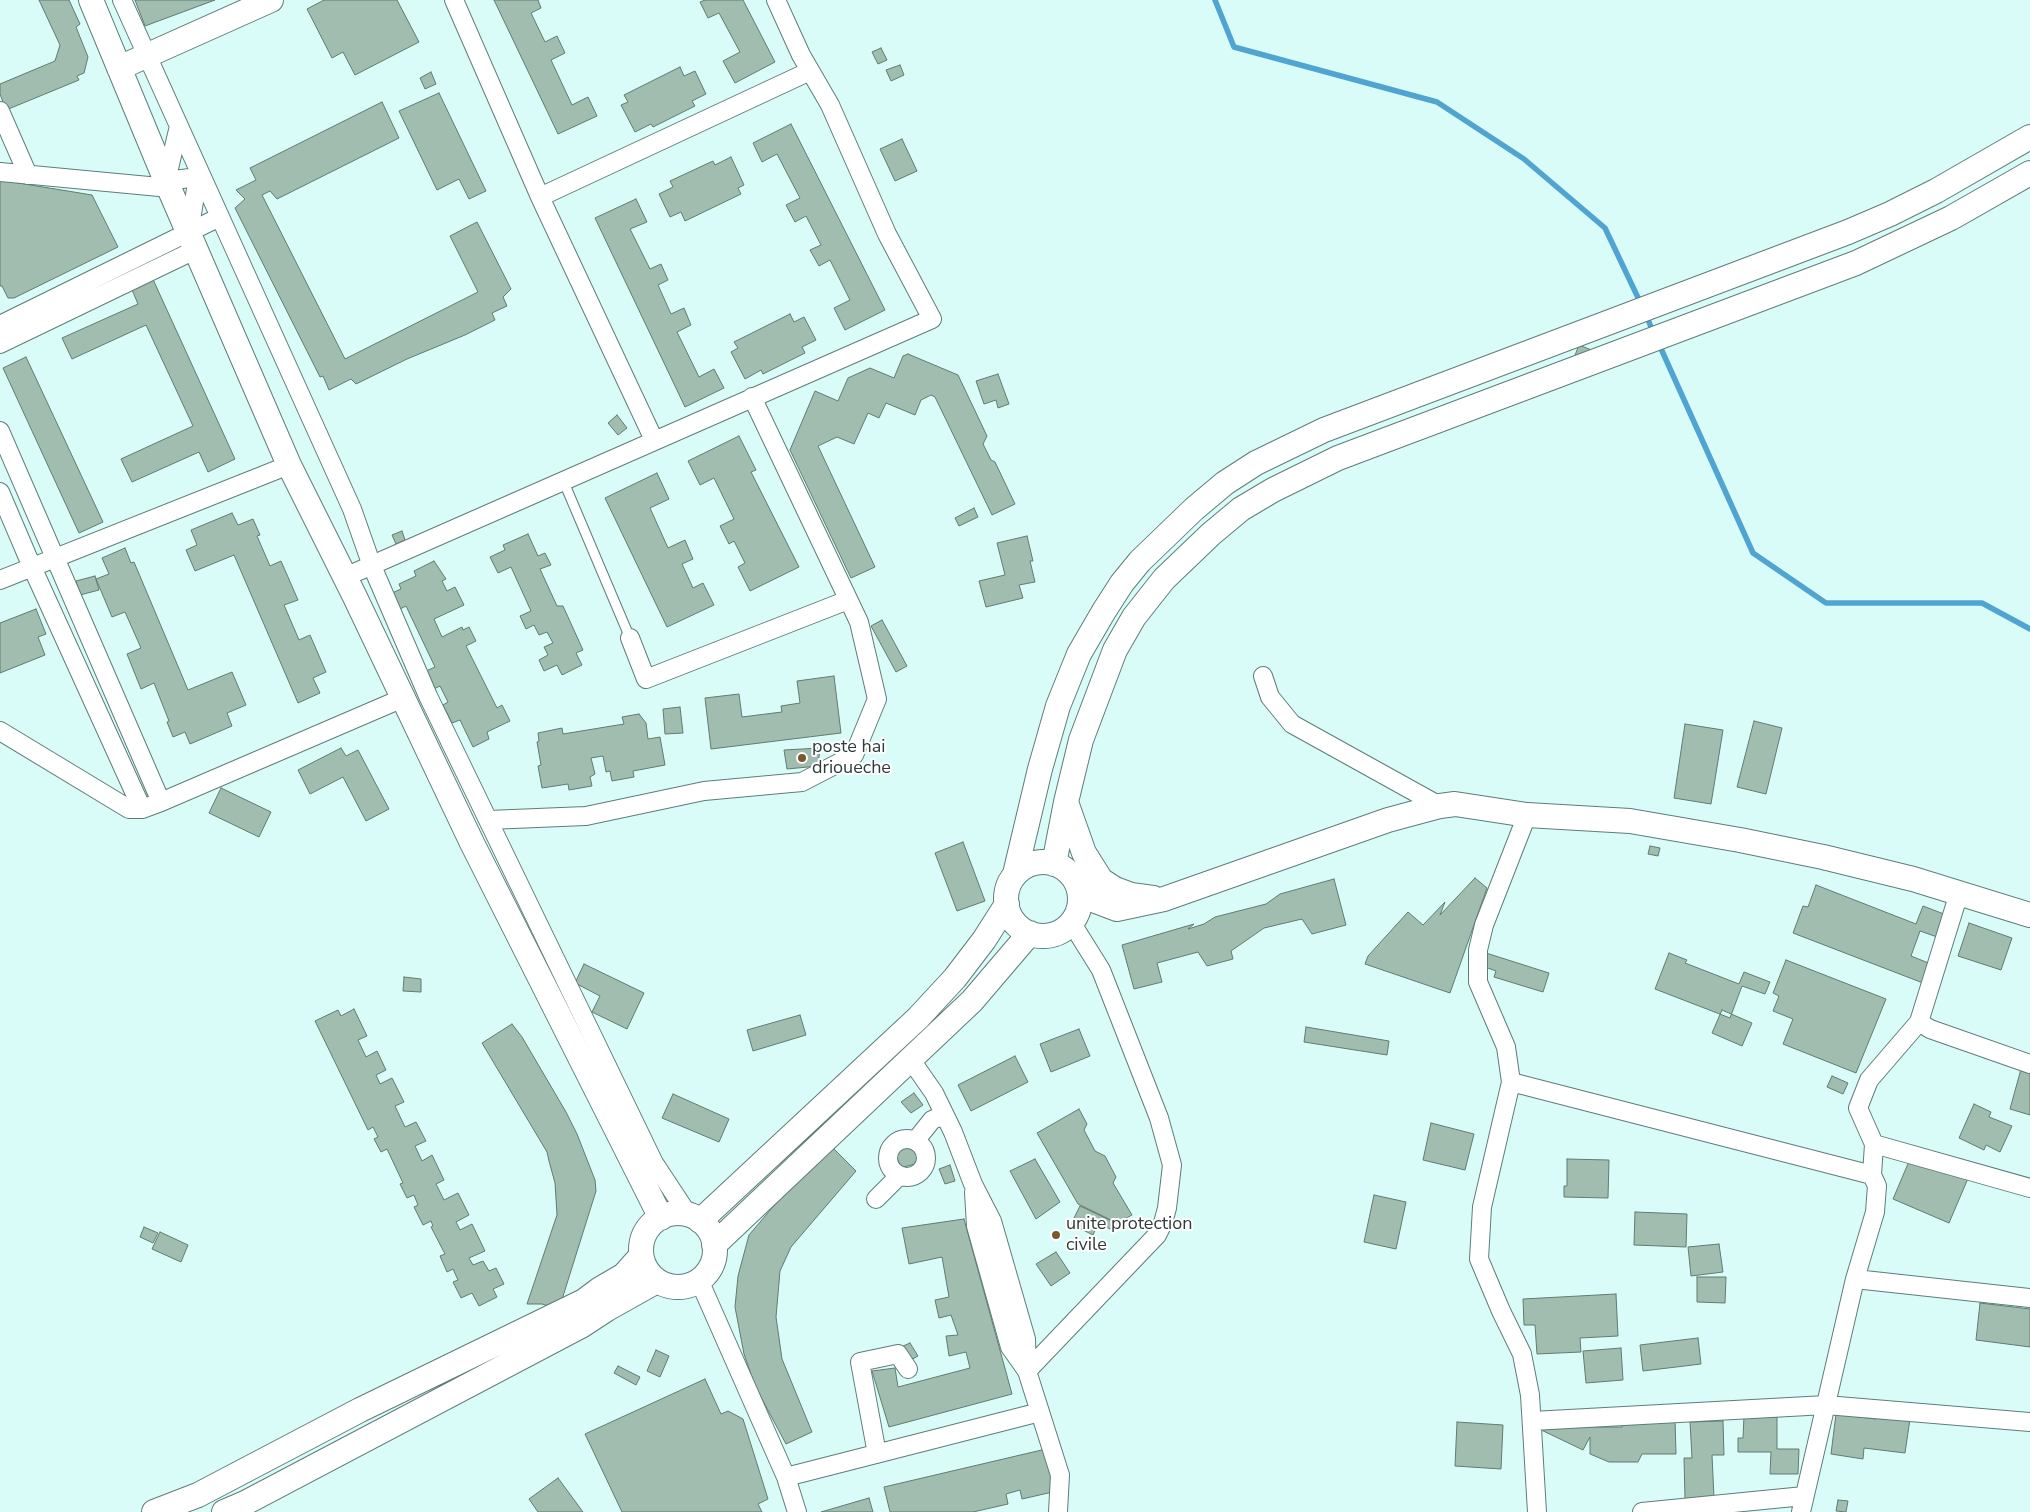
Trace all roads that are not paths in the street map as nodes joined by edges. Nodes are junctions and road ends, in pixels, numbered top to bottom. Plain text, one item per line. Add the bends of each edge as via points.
1 (91, 0) edge
2 (122, 0) edge
3 (271, 0) edge
4 (454, 0) edge
5 (776, 0) edge
6 (147, 56) junction
7 (119, 68) junction
8 (810, 71) junction
9 (0, 111) edge
10 (179, 126) junction
11 (2030, 137) edge
12 (0, 172) edge
13 (2030, 173) edge
14 (28, 175) junction
15 (168, 185) junction
16 (540, 197) junction
17 (220, 217) junction
18 (193, 241) junction
19 (0, 325) edge
20 (0, 344) edge
21 (752, 397) junction
22 (0, 431) edge
23 (654, 440) junction
24 (289, 464) junction
25 (563, 480) junction
26 (0, 492) edge
27 (55, 558) junction
28 (372, 566) junction
29 (32, 567) junction
30 (345, 578) junction
31 (0, 580) edge
32 (848, 600) junction
33 (630, 638) joint
34 (1263, 676) dead end
35 (403, 698) junction
36 (0, 731) edge
37 (161, 802) junction
38 (1066, 802) junction
39 (1440, 806) junction
40 (142, 809) junction
41 (1518, 814) junction
42 (488, 820) junction
43 (1054, 864) junction
44 (1015, 874) junction
45 (1959, 893) junction
46 (1080, 895) junction
47 (1164, 899) junction
48 (1007, 904) junction
49 (2030, 915) edge
50 (1071, 922) junction
51 (1030, 933) junction
52 (1918, 1022) junction
53 (911, 1060) junction
54 (2030, 1064) edge
55 (1511, 1082) junction
56 (944, 1115) junction
57 (916, 1140) junction
58 (1874, 1144) junction
59 (1872, 1175) junction
60 (899, 1176) junction
61 (2030, 1188) edge
62 (876, 1199) dead end
63 (661, 1218) junction
64 (695, 1218) junction
65 (714, 1245) junction
66 (641, 1256) junction
67 (1855, 1278) junction
68 (657, 1280) junction
69 (699, 1280) junction
70 (2030, 1298) edge
71 (908, 1369) dead end
72 (1027, 1371) junction
73 (1826, 1405) junction
74 (1040, 1412) junction
75 (1532, 1421) junction
76 (2030, 1422) edge
77 (877, 1454) junction
78 (786, 1477) junction
79 (1802, 1504) edge
80 (154, 1512) edge
81 (224, 1512) edge
82 (797, 1512) edge
83 (1058, 1512) edge
84 (1537, 1512) edge
85 (1642, 1512) edge

1 - 7 street
2 - 6 street
3 - 6 street
4 - 16 street
5 - 8 street
6 - 7 street
6 - 10 street
7 - 15 street
8 - 16 street
8 - 21 street via 830,105 888,234 932,319
9 - 14 street
10 - 15 street
10 - 17 street
11 - 44 street via 1936,191 1865,224 1324,430 1256,463 1225,483 1140,561 1079,654 1058,706
12 - 14 street
13 - 38 street via 1951,218 1856,263 1338,458 1241,509 1164,579 1134,617 1102,682 1081,740
14 - 15 street
15 - 18 street
16 - 23 street
17 - 18 street
17 - 28 street via 352,509
18 - 19 street
18 - 20 street
18 - 24 street
21 - 23 street
21 - 32 street
22 - 27 street
23 - 25 street
24 - 27 street
24 - 30 street
25 - 28 street
25 - 33 lane
26 - 29 street
27 - 29 street
27 - 37 street
28 - 30 street
28 - 42 street via 428,696
29 - 31 street
29 - 40 street
30 - 35 street
32 - 33 street via 646,679
32 - 42 street via 859,622 877,699 854,755 802,782 704,791 586,816
34 - 39 street via 1270,697 1292,724
35 - 37 street
35 - 63 street via 472,843
36 - 40 street via 129,809
37 - 40 street
38 - 43 street
38 - 47 street via 1084,853 1101,880 1132,895
39 - 41 street via 1471,805
39 - 47 street via 1388,820
41 - 45 street via 1630,821 1740,840 1868,868
41 - 55 street via 1478,950 1478,982 1506,1047
42 - 64 street via 654,1163
43 - 44 street via 1036,862
43 - 46 street via 1070,874
44 - 48 street via 1009,885
45 - 49 street
45 - 52 street
46 - 47 street via 1117,908
46 - 50 street via 1079,907
48 - 51 street via 1013,920
48 - 64 street via 955,978 918,1018
50 - 51 street via 1056,933
50 - 72 street via 1101,970 1159,1118 1172,1164 1163,1223 1157,1235
51 - 53 street via 972,1001
52 - 54 street
52 - 58 street via 1869,1080 1858,1108
53 - 56 street via 934,1093
53 - 65 street
55 - 59 street
55 - 75 street via 1482,1207 1479,1259 1522,1354
56 - 57 street via 932,1120
56 - 72 street via 992,1221 1026,1339
57 - 60 street via 896,1142 888,1153 890,1166
57 - 60 street via 924,1148 925,1166 912,1177
58 - 59 street
58 - 61 street
59 - 67 street via 1876,1186 1875,1212
60 - 62 street
63 - 64 street via 675,1214
63 - 66 street via 648,1227 643,1236
64 - 65 street via 710,1233
65 - 69 street via 713,1261
66 - 68 street
66 - 80 street via 624,1275 584,1302 360,1410 198,1495
67 - 70 street
67 - 73 street
68 - 69 street via 675,1287 692,1285
68 - 81 street via 581,1326
69 - 78 street
71 - 77 street via 898,1354 860,1362
72 - 74 street
73 - 75 street
73 - 76 street
73 - 79 street
74 - 77 street
74 - 83 street via 1060,1475
75 - 84 street
77 - 78 street
78 - 82 street
79 - 85 street

